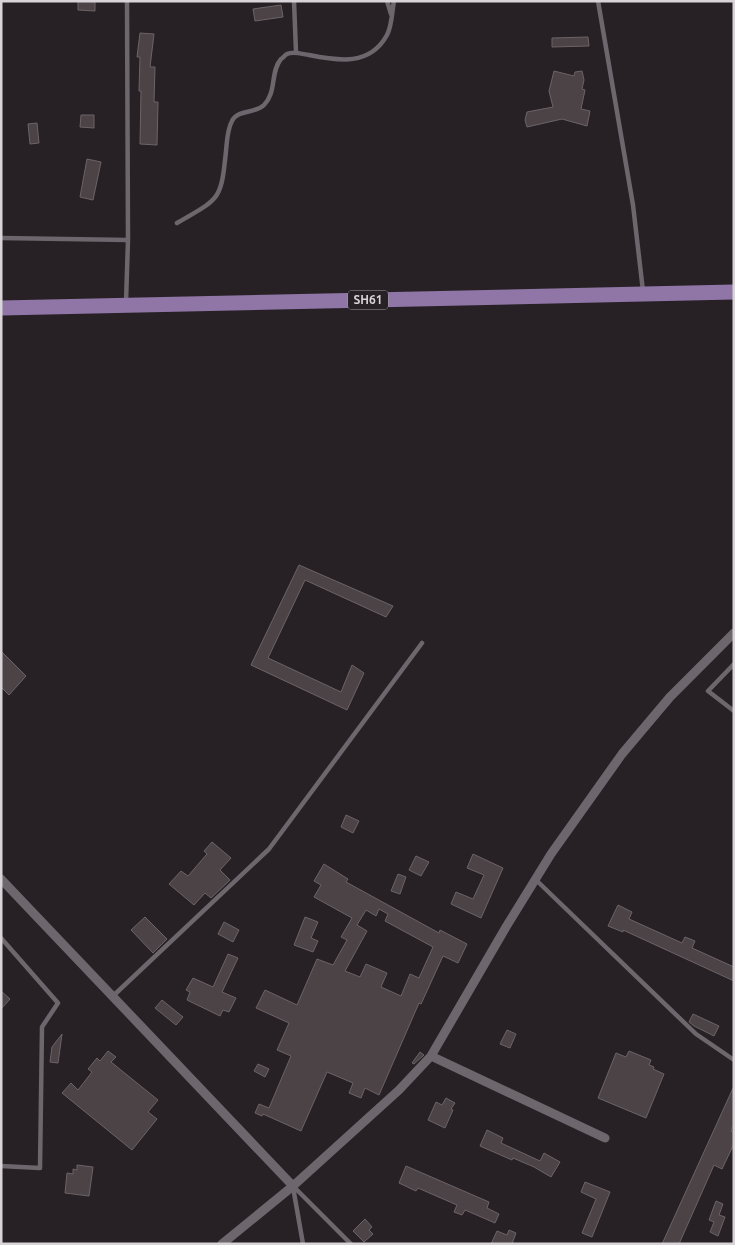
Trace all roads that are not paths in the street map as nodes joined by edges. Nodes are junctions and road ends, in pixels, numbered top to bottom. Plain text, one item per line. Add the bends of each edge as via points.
1 (127, 1) edge
2 (294, 1) edge
3 (387, 1) edge
4 (394, 1) edge
5 (598, 1) edge
6 (392, 14) junction
7 (296, 52) junction
8 (177, 223) dead end
9 (1, 238) edge
10 (128, 240) junction
11 (734, 292) edge
12 (643, 294) junction
13 (126, 306) junction
14 (1, 308) edge
15 (734, 633) edge
16 (422, 643) dead end
17 (734, 664) edge
18 (734, 711) edge
19 (1, 879) edge
20 (535, 879) junction
21 (1, 938) edge
22 (113, 996) junction
23 (431, 1056) junction
24 (734, 1060) edge
25 (605, 1138) dead end
26 (1, 1166) edge
27 (293, 1186) junction
28 (222, 1244) edge
29 (303, 1244) edge
30 (352, 1244) edge

1 - 10 lane
2 - 7 lane
3 - 6 lane
4 - 6 lane
5 - 12 lane via 632,205
6 - 7 lane via 388,34 377,48 364,56 348,60
7 - 8 lane via 286,54 279,62 271,96 265,104 258,110 238,114 232,120 219,193 212,203
9 - 10 lane
10 - 13 lane
11 - 12 main road, SH61
12 - 13 main road, SH61
13 - 14 main road, SH61
15 - 20 street via 670,697 622,754
16 - 22 lane via 268,848
17 - 18 lane via 708,691
19 - 22 street
20 - 23 street
20 - 24 lane via 696,1034
21 - 26 lane via 58,1004 42,1027 40,1168
22 - 27 street
23 - 25 street
23 - 27 street via 399,1090
27 - 28 street
27 - 29 lane
27 - 30 lane

